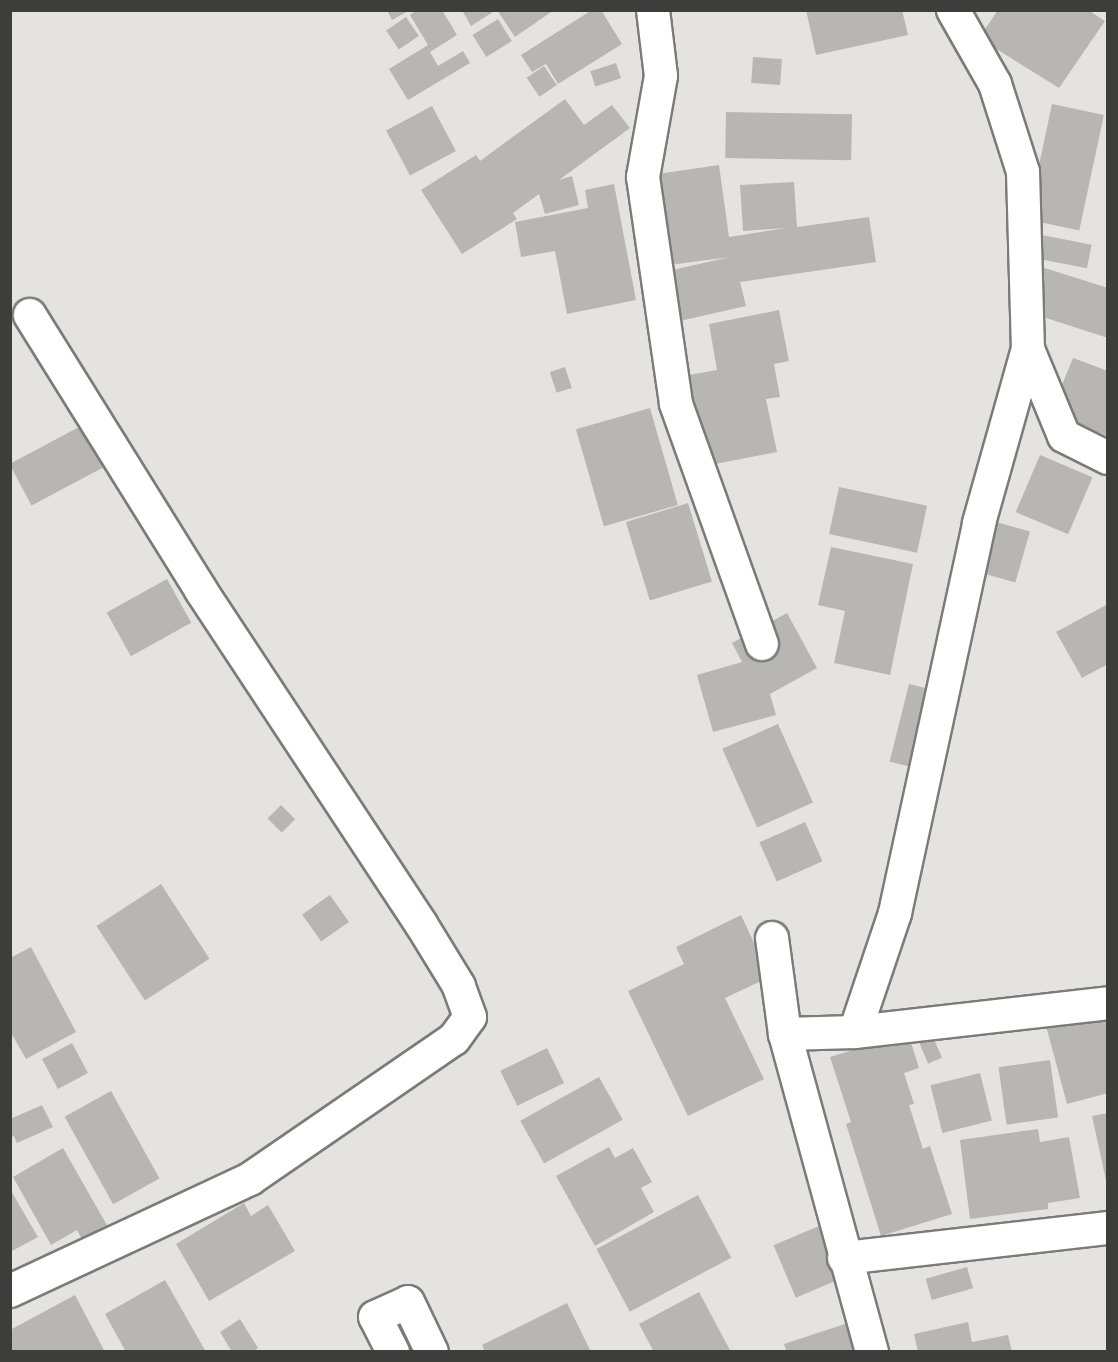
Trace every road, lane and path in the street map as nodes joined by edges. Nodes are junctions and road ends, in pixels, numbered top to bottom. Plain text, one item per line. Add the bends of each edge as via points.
1 (653, 10) edge
2 (953, 10) edge
3 (30, 315) dead end
4 (1028, 349) junction
5 (1107, 458) edge
6 (762, 644) dead end
7 (772, 938) dead end
8 (1107, 1003) edge
9 (855, 1032) junction
10 (785, 1034) junction
11 (1107, 1228) edge
12 (844, 1258) junction
13 (10, 1291) edge
14 (393, 1352) edge
15 (432, 1352) edge
16 (872, 1352) edge

1 - 6 street via 661,76 643,177 676,404
2 - 4 street via 995,84 1023,172
3 - 13 street via 201,590 421,924 459,986 470,1017 454,1039 250,1179
4 - 5 street via 1064,436
4 - 9 street via 979,523 895,913
7 - 10 street
8 - 9 street
9 - 10 street
10 - 12 street
11 - 12 street
12 - 16 street
14 - 15 street via 375,1317 408,1302

